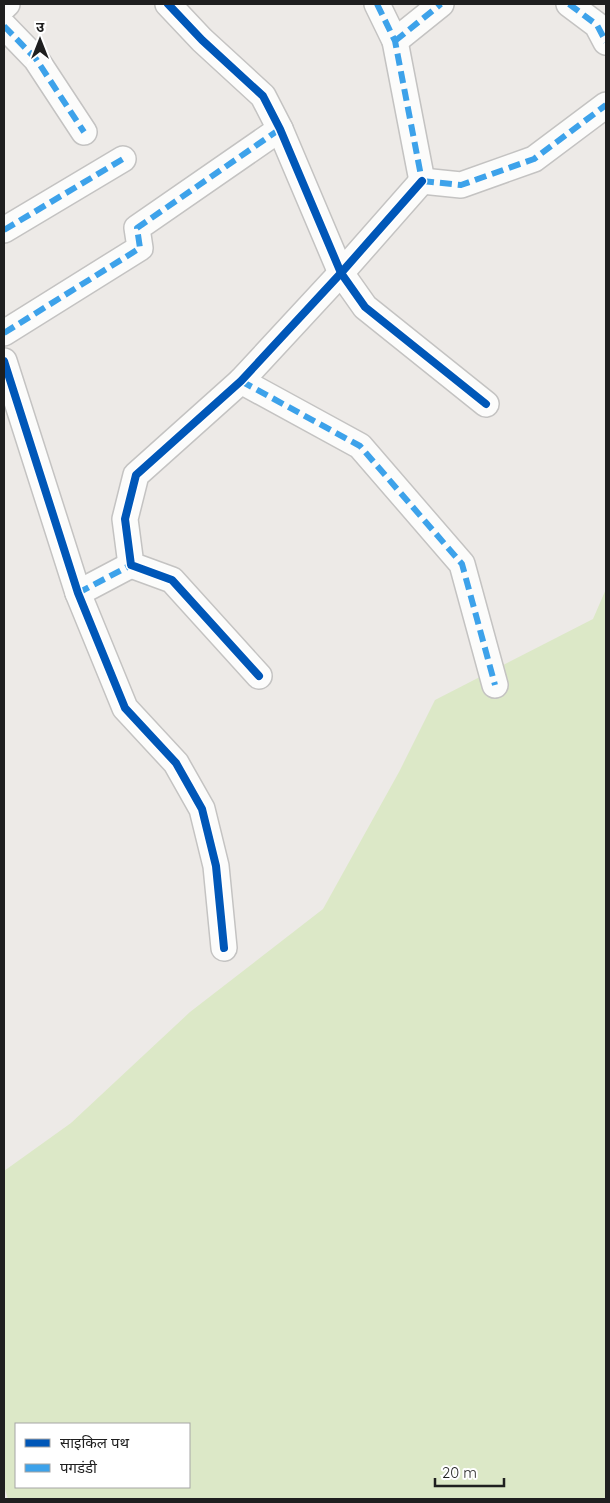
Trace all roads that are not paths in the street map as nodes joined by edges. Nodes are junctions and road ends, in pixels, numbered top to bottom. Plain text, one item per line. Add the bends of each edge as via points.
1 (7, 4) edge
2 (168, 4) edge
3 (377, 4) edge
4 (441, 4) edge
5 (569, 4) edge
6 (4, 7) edge
7 (4, 26) edge
8 (394, 41) junction
9 (606, 42) edge
10 (606, 105) edge
11 (280, 129) junction
12 (84, 132) dead end
13 (123, 159) dead end
14 (422, 181) junction
15 (4, 230) edge
16 (341, 273) junction
17 (4, 333) edge
18 (4, 361) edge
19 (241, 381) junction
20 (486, 404) dead end
21 (131, 565) junction
22 (78, 593) junction
23 (259, 676) dead end
24 (495, 685) dead end
25 (224, 948) dead end

1 - 6 street
2 - 11 street via 263,96
3 - 8 street
4 - 8 street
5 - 9 street via 597,25
7 - 12 street via 36,59
8 - 14 street
10 - 14 street via 534,159 461,185
11 - 16 street
11 - 17 street via 137,228 140,248
13 - 15 street
14 - 16 street
16 - 19 street
16 - 20 street via 364,307
18 - 22 street
19 - 21 street via 136,475 126,519
19 - 24 street via 360,446 462,564
21 - 22 street
21 - 23 street via 172,580
22 - 25 street via 126,708 176,763 202,809 216,866

